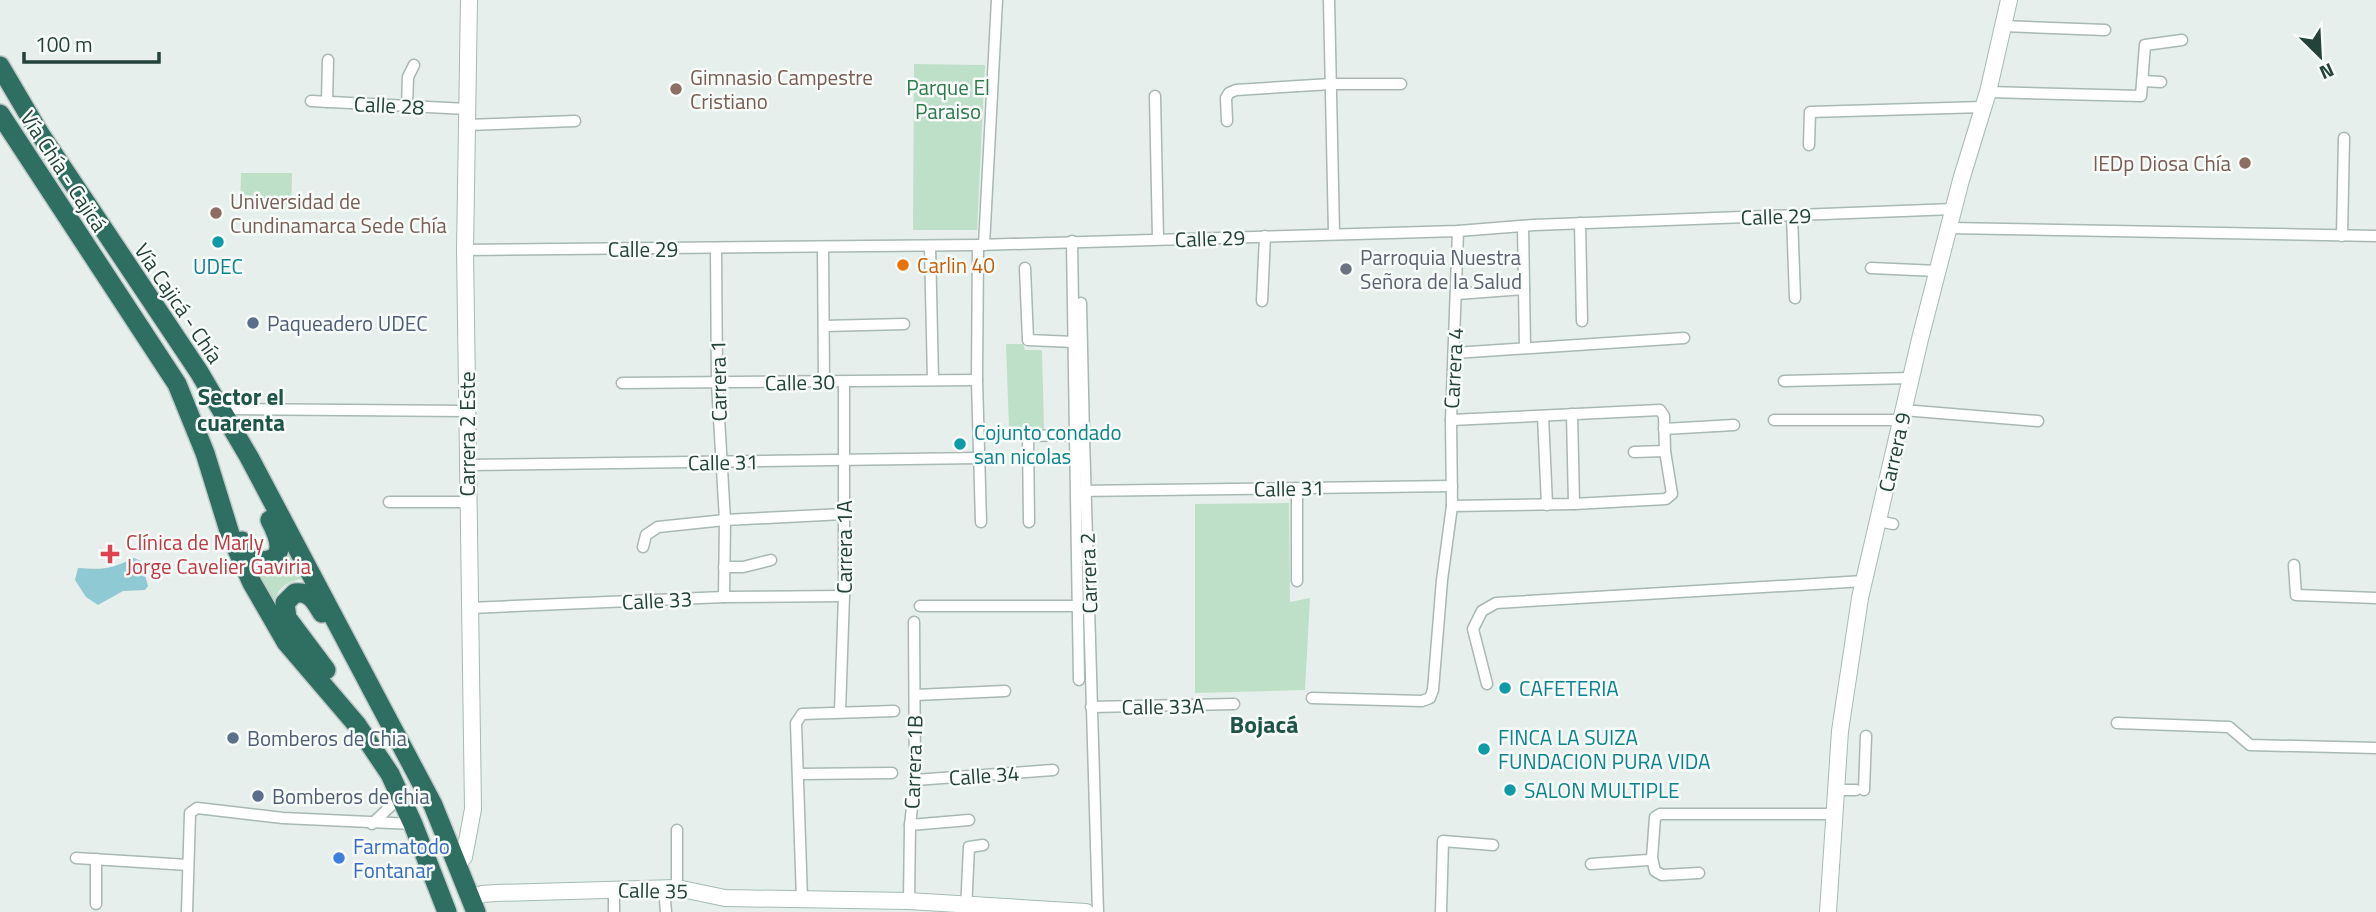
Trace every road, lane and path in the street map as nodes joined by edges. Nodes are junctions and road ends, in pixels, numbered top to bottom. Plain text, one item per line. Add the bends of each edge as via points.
1 (469, 0) edge
2 (997, 0) edge
3 (1329, 0) edge
4 (2009, 0) edge
5 (2003, 26) junction
6 (2105, 30) dead end
7 (2182, 40) dead end
8 (328, 60) dead end
9 (414, 65) dead end
10 (0, 66) edge
11 (2143, 81) junction
12 (2161, 82) dead end
13 (1331, 84) junction
14 (1401, 84) dead end
15 (1155, 96) dead end
16 (1985, 99) junction
17 (311, 101) dead end
18 (327, 102) junction
19 (407, 106) junction
20 (0, 114) edge
21 (467, 117) junction
22 (576, 121) dead end
23 (1227, 121) dead end
24 (2344, 138) dead end
25 (1809, 145) dead end
26 (1954, 209) junction
27 (1792, 215) junction
28 (1580, 223) junction
29 (1523, 226) junction
30 (1949, 228) junction
31 (1458, 231) junction
32 (1334, 233) junction
33 (1265, 236) junction
34 (2342, 236) junction
35 (2376, 236) edge
36 (1158, 239) junction
37 (1076, 241) junction
38 (981, 245) junction
39 (930, 246) junction
40 (823, 247) junction
41 (716, 248) junction
42 (466, 250) junction
43 (1025, 268) dead end
44 (1871, 268) dead end
45 (1938, 271) junction
46 (1524, 289) junction
47 (1457, 294) junction
48 (1795, 298) dead end
49 (1262, 301) dead end
50 (1582, 321) dead end
51 (904, 324) dead end
52 (824, 326) junction
53 (1684, 338) dead end
54 (1074, 342) junction
55 (1525, 347) junction
56 (1454, 353) junction
57 (198, 372) junction
58 (1911, 378) junction
59 (933, 380) junction
60 (977, 380) junction
61 (824, 382) junction
62 (844, 382) junction
63 (1784, 382) dead end
64 (622, 383) dead end
65 (717, 383) junction
66 (219, 406) junction
67 (467, 411) junction
68 (1572, 414) junction
69 (1902, 415) junction
70 (1543, 416) junction
71 (1451, 420) junction
72 (1774, 420) dead end
73 (2038, 421) dead end
74 (1734, 425) dead end
75 (1664, 429) junction
76 (1079, 436) junction
77 (1634, 452) dead end
78 (1665, 452) junction
79 (979, 458) junction
80 (843, 460) junction
81 (721, 463) junction
82 (467, 466) junction
83 (1452, 486) junction
84 (1297, 489) junction
85 (1080, 490) junction
86 (220, 501) junction
87 (389, 502) dead end
88 (468, 502) junction
89 (1574, 504) junction
90 (1547, 505) junction
91 (1452, 506) junction
92 (843, 514) junction
93 (725, 520) junction
94 (981, 522) dead end
95 (1029, 522) dead end
96 (643, 547) dead end
97 (771, 560) dead end
98 (2294, 565) dead end
99 (1083, 566) junction
100 (724, 567) junction
101 (1297, 581) dead end
102 (1864, 581) junction
103 (844, 596) junction
104 (724, 597) junction
105 (2376, 598) edge
106 (920, 606) dead end
107 (1079, 607) junction
108 (470, 608) junction
109 (914, 622) dead end
110 (358, 659) junction
111 (1079, 680) dead end
112 (1488, 684) dead end
113 (1004, 691) dead end
114 (915, 695) junction
115 (1312, 698) dead end
116 (1234, 704) dead end
117 (1091, 707) junction
118 (840, 711) junction
119 (894, 711) dead end
120 (2117, 723) dead end
121 (357, 725) junction
122 (1866, 736) dead end
123 (2376, 748) edge
124 (1053, 769) dead end
125 (892, 773) dead end
126 (799, 774) junction
127 (915, 780) junction
128 (1835, 790) junction
129 (401, 796) junction
130 (1834, 814) junction
131 (969, 820) dead end
132 (372, 824) junction
133 (413, 824) junction
134 (910, 825) junction
135 (677, 830) dead end
136 (983, 845) dead end
137 (1493, 845) dead end
138 (76, 858) dead end
139 (1652, 858) junction
140 (96, 859) junction
141 (457, 864) junction
142 (1591, 864) dead end
143 (188, 865) junction
144 (1699, 873) dead end
145 (671, 888) junction
146 (614, 890) junction
147 (909, 901) junction
148 (96, 904) dead end
149 (813, 904) edge
150 (474, 905) edge
151 (736, 905) edge
152 (966, 908) edge
153 (187, 912) edge
154 (447, 912) edge
155 (614, 912) edge
156 (666, 912) edge
157 (1086, 912) edge
158 (1098, 912) edge
159 (1441, 912) edge
160 (1828, 912) edge

1 - 21 street, Carrera 2 Este
2 - 38 street
3 - 13 street
4 - 5 street, Carrera 9
5 - 6 street
5 - 16 street, Carrera 9
7 - 11 street via 2146,45
8 - 18 street
9 - 19 street via 408,77
10 - 57 highway, Vía Cajicá - Chía
11 - 12 street
11 - 16 street via 2141,96
13 - 14 street
13 - 23 street via 1236,90 1226,98
13 - 32 street
15 - 36 street
16 - 25 street via 1810,112
16 - 26 street, Carrera 9
17 - 18 street, Calle 28
18 - 19 street, Calle 28
19 - 21 street, Calle 28
20 - 86 highway, Vía Chía - Cajicá via 177,384
21 - 22 street, Calle 28
21 - 42 street, Carrera 2 Este
24 - 34 street
26 - 27 street, Calle 29
26 - 30 street, Carrera 9
27 - 28 street, Calle 29
27 - 48 street
28 - 29 street, Calle 29
28 - 50 street
29 - 31 street, Calle 29
29 - 46 street
30 - 34 street
30 - 45 street, Carrera 9
31 - 32 street, Calle 29
31 - 47 street, Carrera 4
32 - 33 street, Calle 29
33 - 36 street, Calle 29
33 - 49 street
34 - 35 street
36 - 37 street, Calle 29
37 - 38 street, Calle 29
37 - 54 street
37 - 76 street via 1083,393
38 - 39 street, Calle 29
38 - 60 street
39 - 40 street, Calle 29
39 - 59 street
40 - 41 street, Calle 29
40 - 52 street
41 - 42 street, Calle 29
41 - 65 street, Carrera 1
42 - 67 street, Carrera 2 Este
43 - 54 street via 1028,341
44 - 45 street
45 - 58 street, Carrera 9
46 - 47 street
46 - 55 street
47 - 56 street, Carrera 4
51 - 52 street
52 - 61 street
53 - 55 street
54 - 76 street
55 - 56 street
56 - 71 street, Carrera 4
57 - 66 highway, Vía Cajicá - Chía
57 - 86 highway via 201,396 278,534 280,545 272,559 258,561 246,552 232,514
58 - 63 street
58 - 69 street, Carrera 9
59 - 60 street, Calle 30
59 - 62 street, Calle 30
60 - 79 street
61 - 62 street, Calle 30
61 - 65 street, Calle 30
62 - 80 street, Carrera 1A
64 - 65 street, Calle 30
65 - 81 street, Carrera 1
66 - 67 street
66 - 110 highway, Vía Cajicá - Chía
67 - 82 street, Carrera 2 Este
68 - 70 street
68 - 75 street via 1662,411
68 - 89 street
69 - 72 street
69 - 73 street
69 - 102 street, Carrera 9 via 1886,523
70 - 71 street
70 - 90 street
71 - 83 street, Carrera 4
74 - 75 street
75 - 78 street
76 - 85 street, Carrera 2
76 - 95 street via 1028,436
77 - 78 street
78 - 89 street via 1670,497
79 - 80 street, Calle 31
79 - 94 street
80 - 81 street, Calle 31
80 - 92 street, Carrera 1A
81 - 82 street, Calle 31
81 - 93 street, Carrera 1
82 - 88 street, Carrera 2 Este
83 - 84 street, Calle 31
83 - 91 street, Carrera 4
84 - 85 street, Calle 31
84 - 101 street
85 - 99 street, Carrera 2
86 - 121 highway, Vía Chía - Cajicá via 240,560 273,622
87 - 88 street
88 - 108 street, Carrera 2 Este
89 - 90 street
90 - 91 street
91 - 115 street, Carrera 4 via 1430,698
92 - 93 street
92 - 103 street, Carrera 1A
93 - 96 street via 659,527 646,535
93 - 100 street, Carrera 1
97 - 100 street via 744,568
98 - 105 street via 2296,595
99 - 107 street
99 - 117 street, Carrera 2
100 - 104 street, Carrera 1
102 - 112 street via 1496,603 1482,611 1473,629
102 - 128 street, Carrera 9 via 1843,704
103 - 104 street, Calle 33
103 - 118 street, Carrera 1A
104 - 108 street, Calle 33
106 - 107 street
107 - 111 street
108 - 141 street, Carrera 2 Este via 473,809 464,857
109 - 114 street, Carrera 1B
110 - 121 highway via 342,649 310,596 301,593 287,598 287,618 348,700
110 - 141 highway, Vía Cajicá - Chía via 433,805
113 - 114 street
114 - 127 street, Carrera 1B
116 - 117 street, Calle 33A
117 - 158 street, Carrera 2
118 - 119 street
118 - 126 street via 798,717
120 - 123 street via 2229,727 2250,745
121 - 129 highway, Vía Chía - Cajicá
122 - 128 street via 1860,790
124 - 127 street, Calle 34
125 - 126 street
126 - 149 street
127 - 134 street, Carrera 1B
128 - 130 street, Carrera 9
129 - 132 street
129 - 133 highway, Vía Chía - Cajicá
130 - 139 street via 1660,814 1653,822
130 - 160 street, Carrera 9
131 - 134 street
132 - 133 street
132 - 143 street via 197,808 190,813
133 - 154 highway, Vía Chía - Cajicá
134 - 147 street, Carrera 1B
135 - 145 street
136 - 152 street via 969,847
137 - 159 street via 1443,841
138 - 140 street
139 - 142 street
139 - 144 street via 1655,871 1662,875
140 - 143 street
140 - 148 street
141 - 150 highway, Vía Cajicá - Chía
143 - 153 street
145 - 146 street, Calle 35
145 - 151 street, Calle 35
145 - 156 street
146 - 150 street, Calle 35 via 482,894
146 - 155 street
147 - 149 street, Calle 35
147 - 152 street, Calle 35
149 - 151 street, Calle 35
152 - 157 street, Calle 35

